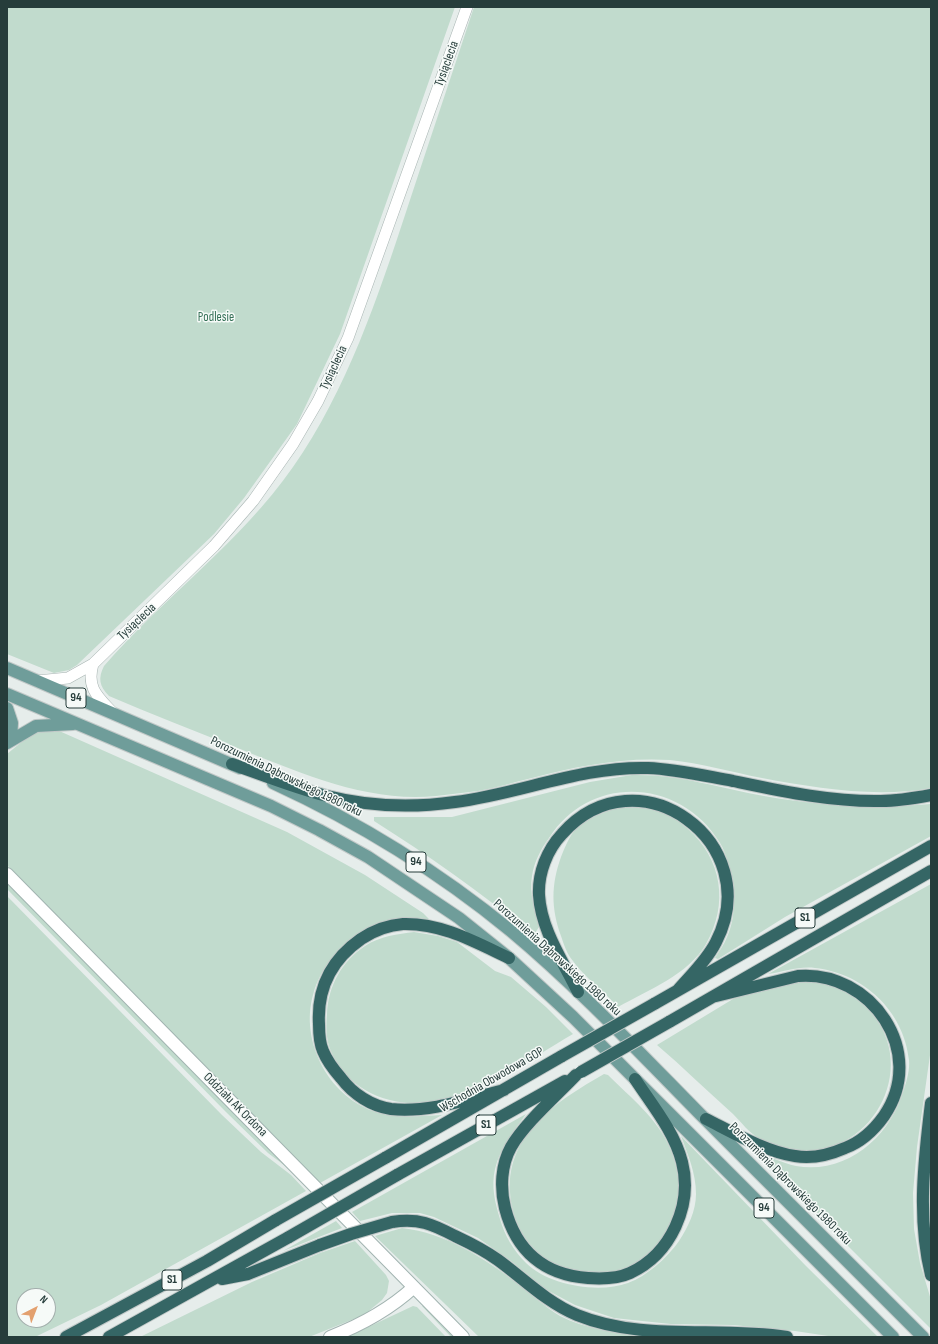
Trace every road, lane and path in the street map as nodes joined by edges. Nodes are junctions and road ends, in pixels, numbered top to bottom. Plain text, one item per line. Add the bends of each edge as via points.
1 (467, 7) edge
2 (93, 664) junction
3 (7, 668) edge
4 (37, 681) junction
5 (7, 694) edge
6 (7, 708) edge
7 (114, 714) junction
8 (79, 724) junction
9 (9, 741) edge
10 (232, 764) junction
11 (931, 795) edge
12 (931, 846) edge
13 (931, 871) edge
14 (7, 874) edge
15 (509, 958) junction
16 (678, 990) junction
17 (578, 992) junction
18 (712, 997) junction
19 (578, 1073) junction
20 (634, 1078) junction
21 (504, 1090) junction
22 (931, 1103) edge
23 (706, 1119) junction
24 (931, 1275) edge
25 (211, 1281) junction
26 (414, 1287) junction
27 (66, 1337) edge
28 (109, 1337) edge
29 (330, 1337) edge
30 (463, 1337) edge
31 (787, 1337) edge
32 (893, 1337) edge
33 (923, 1337) edge

1 - 2 street, Tysiąclecia via 351,331 305,425 269,480 235,522 186,575
2 - 4 street, Tysiąclecia via 68,678
2 - 7 street via 90,681 92,688
3 - 4 main road, Porozumienia Dąbrowskiego 1980 roku / 94
4 - 7 main road, Porozumienia Dąbrowskiego 1980 roku / 94
5 - 8 main road, 94
6 - 9 main road via 12,723
7 - 10 main road, Porozumienia Dąbrowskiego 1980 roku / 94
8 - 9 main road via 36,726
8 - 15 main road, 94 via 271,806 368,856 459,918
10 - 11 highway via 326,796 398,805 455,802 614,768 679,771 829,798 882,802
10 - 17 main road, Porozumienia Dąbrowskiego 1980 roku / 94 via 358,827 416,862 463,894 511,932
12 - 16 highway, Wschodnia Obwodowa GOP / S1
13 - 18 highway, S1
14 - 26 street, Oddziału AK Ordona
15 - 20 main road, 94
15 - 21 highway via 437,928 402,924 387,927 353,945 334,964 324,981 318,1017 323,1051 334,1070 354,1092 376,1105 391,1109 443,1106
16 - 17 highway via 705,959 722,927 727,891 725,875 714,849 691,821 660,805 633,800 619,801 589,811 565,830 546,858 539,883 541,909 545,925
16 - 21 highway, Wschodnia Obwodowa GOP / S1, bridge
17 - 23 main road, Porozumienia Dąbrowskiego 1980 roku / 94
18 - 19 highway, S1, bridge
18 - 23 highway via 798,976 826,977 842,982 875,1006 891,1029 898,1054 899,1077 893,1102 874,1129 853,1145 818,1156 784,1154
19 - 20 highway via 511,1146 504,1162 502,1182 503,1200 513,1232 522,1246 532,1257 556,1272 582,1278 612,1278 642,1266 672,1235 679,1223 684,1205 685,1177 676,1144
19 - 25 highway, S1, bridge
20 - 32 main road, 94
21 - 27 highway, Wschodnia Obwodowa GOP / S1, bridge via 207,1261
22 - 24 highway via 924,1164 922,1213
23 - 33 main road, Porozumienia Dąbrowskiego 1980 roku / 94
25 - 28 highway, S1
25 - 31 highway, bridge via 248,1274 351,1234 392,1222 414,1220 434,1225 485,1251 555,1304 596,1321 677,1332 752,1333
26 - 29 street via 376,1316
26 - 30 street, Oddziału AK Ordona

